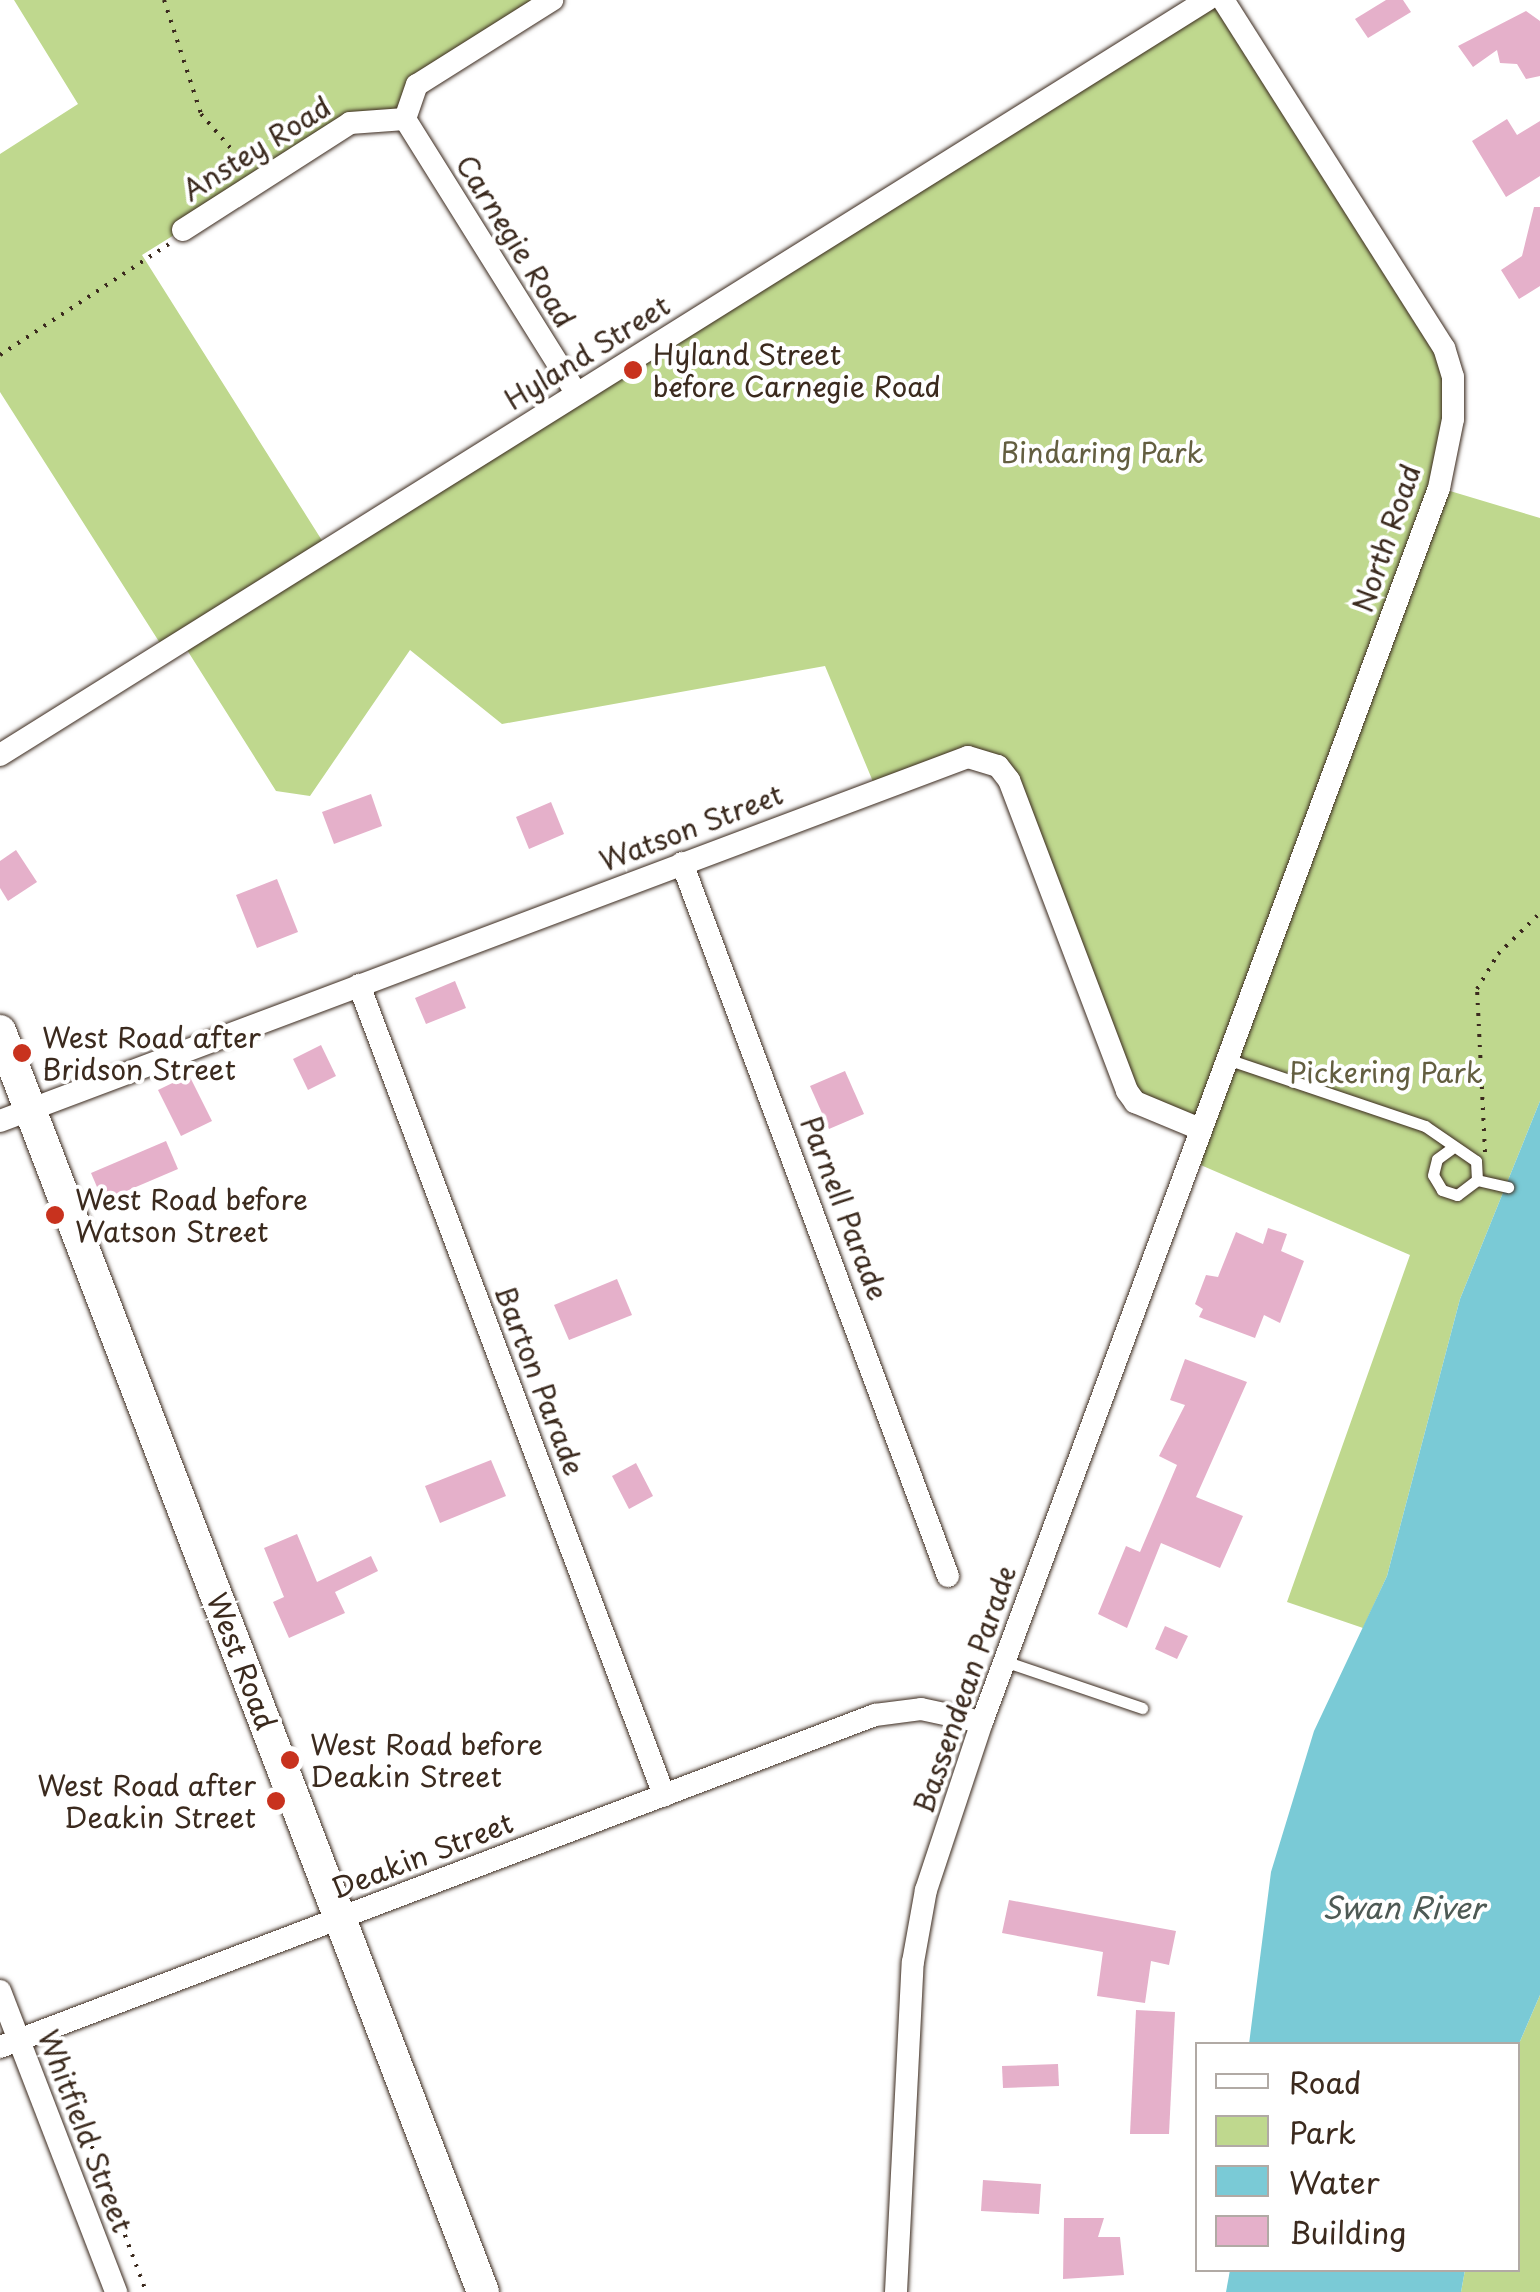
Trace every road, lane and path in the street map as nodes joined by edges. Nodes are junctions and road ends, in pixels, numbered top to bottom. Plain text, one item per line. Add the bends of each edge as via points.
1 (164, 0) edge
2 (552, 0) edge
3 (1207, 0) edge
4 (1224, 0) edge
5 (405, 119) junction
6 (258, 182) junction
7 (183, 230) joint
8 (0, 355) edge
9 (577, 394) junction
10 (0, 755) edge
11 (682, 863) junction
12 (1540, 913) edge
13 (359, 985) junction
14 (0, 1030) edge
15 (1227, 1059) junction
16 (15, 1115) edge
17 (1200, 1129) junction
18 (1451, 1150) junction
19 (1478, 1175) junction
20 (1508, 1187) dead end
21 (948, 1576) dead end
22 (1004, 1660) junction
23 (1142, 1708) dead end
24 (982, 1722) junction
25 (664, 1796) junction
26 (340, 1918) junction
27 (0, 1991) edge
28 (47, 2029) junction
29 (9, 2044) edge
30 (116, 2292) edge
31 (146, 2292) edge
32 (483, 2292) edge
33 (896, 2292) edge

1 - 6 path via 201,114
2 - 5 street via 418,85
3 - 9 street, Hyland Street
4 - 15 street, North Road via 1444,348 1454,396 1439,488
5 - 6 street, Anstey Road via 350,123
5 - 9 street, Carnegie Road
6 - 7 street, Anstey Road
7 - 8 path
9 - 10 street, Hyland Street
11 - 13 street, Watson Street
11 - 17 street, Watson Street via 948,762 982,758 1009,780 1128,1091 1135,1102
11 - 21 street, Parnell Parade
12 - 19 path via 1498,954 1477,989 1488,1136
13 - 16 street, Watson Street
13 - 25 street, Barton Parade
14 - 16 street, West Road
15 - 17 street, North Road
15 - 18 lane via 1425,1126
16 - 26 street, West Road
17 - 22 street, Bassendean Parade
18 - 19 lane via 1470,1154
18 - 19 lane via 1437,1159 1436,1183 1458,1195
19 - 20 lane
22 - 23 lane
22 - 24 street, Bassendean Parade
24 - 25 street, Deakin Street via 898,1710
24 - 33 street, Bassendean Parade via 918,1924
25 - 26 street, Deakin Street
26 - 28 street, Deakin Street
26 - 32 street, West Road
27 - 29 street, Whitfield Street
28 - 29 street, Deakin Street
28 - 31 path
29 - 30 street, Whitfield Street

